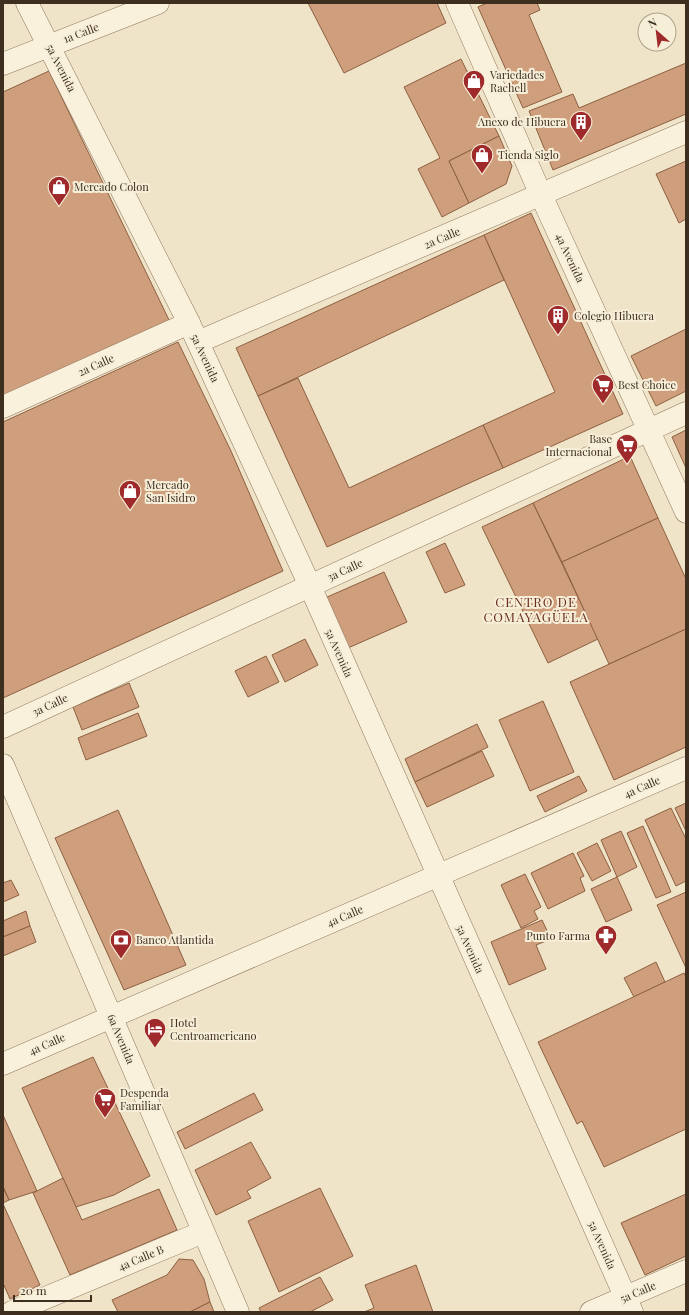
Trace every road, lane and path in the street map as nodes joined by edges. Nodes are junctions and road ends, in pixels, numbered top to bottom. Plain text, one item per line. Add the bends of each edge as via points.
1 (27, 3) edge
2 (158, 3) edge
3 (457, 3) edge
4 (50, 46) junction
5 (3, 64) edge
6 (686, 132) edge
7 (541, 195) junction
8 (193, 332) junction
9 (3, 407) edge
10 (686, 413) edge
11 (649, 431) junction
12 (686, 512) edge
13 (310, 586) junction
14 (3, 727) edge
15 (3, 765) edge
16 (686, 768) edge
17 (437, 876) junction
18 (111, 1016) junction
19 (3, 1064) edge
20 (203, 1232) junction
21 (686, 1271) edge
22 (629, 1305) edge
23 (12, 1312) edge
24 (238, 1312) edge
25 (591, 1312) edge

1 - 4 street, 5a Avenida
2 - 4 street, 1a Calle
3 - 7 street, 4a Avenida
4 - 5 street, 1a Calle
4 - 8 street, 5a Avenida
6 - 7 street, 2a Calle
7 - 8 street, 2a Calle
7 - 11 street, 4a Avenida
8 - 9 street, 2a Calle
8 - 13 street, 5a Avenida
10 - 11 street, 3a Calle
11 - 12 street, 4a Avenida
11 - 13 street, 3a Calle
13 - 14 street, 3a Calle
13 - 17 street, 5a Avenida
15 - 18 street, 6a Avenida
16 - 17 street, 4a Calle
17 - 18 street, 4a Calle
17 - 22 street, 5a Avenida
18 - 19 street, 4a Calle
18 - 20 street, 6a Avenida
20 - 23 street, 4a Calle B
20 - 24 street, 6a Avenida
21 - 22 street, 5a Calle
22 - 25 street, 5a Calle

